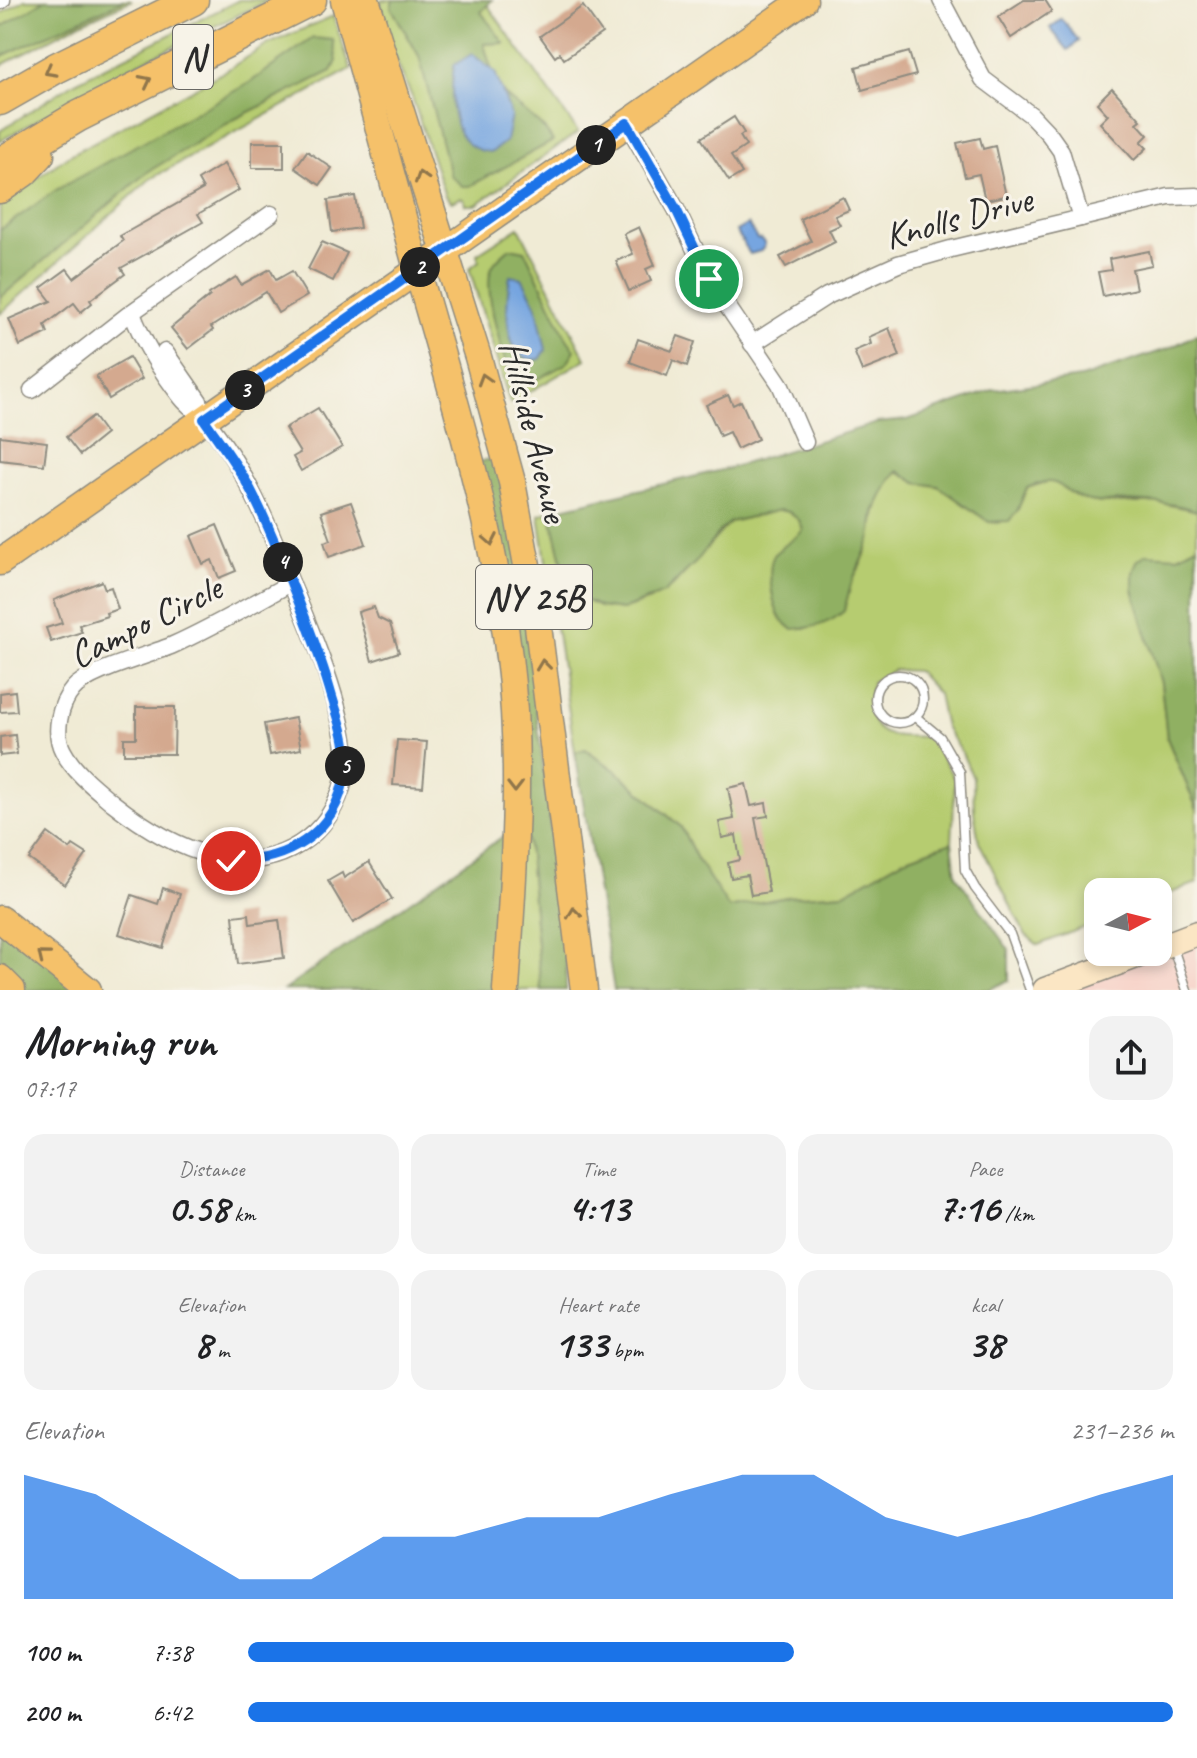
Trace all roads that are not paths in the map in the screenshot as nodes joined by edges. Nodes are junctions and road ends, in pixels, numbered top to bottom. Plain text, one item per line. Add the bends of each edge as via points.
1 (193, 0) edge
2 (311, 0) edge
3 (344, 0) edge
4 (366, 0) edge
5 (804, 0) edge
6 (941, 0) edge
7 (365, 37) junction
8 (0, 100) edge
9 (77, 117) junction
10 (627, 123) junction
11 (0, 163) edge
12 (0, 188) edge
13 (1197, 196) edge
14 (271, 214) dead end
15 (1081, 218) junction
16 (445, 251) junction
17 (417, 269) junction
18 (132, 313) junction
19 (752, 344) junction
20 (32, 390) dead end
21 (204, 419) junction
22 (805, 442) dead end
23 (0, 562) edge
24 (291, 583) junction
25 (916, 717) junction
26 (0, 919) edge
27 (1197, 933) edge
28 (1172, 942) edge
29 (1172, 961) edge
30 (1109, 966) edge
31 (0, 978) edge
32 (12, 990) edge
33 (88, 990) edge
34 (506, 990) edge
35 (584, 990) edge
36 (1030, 990) edge
37 (1045, 990) edge
38 (1187, 990) edge

1 -> 8 highway, N
9 -> 2 highway, N
3 - 7 main road, Hillside Avenue / NY 25B
4 - 7 main road, Hillside Avenue / NY 25B
5 - 10 main road
6 - 15 street via 983,79 1031,115 1061,151
16 -> 7 main road, Hillside Avenue / NY 25B
7 - 17 main road, Hillside Avenue / NY 25B
9 - 11 highway, N
9 - 12 highway
10 - 16 main road
10 - 19 street via 709,279
13 - 15 street, Knolls Drive via 1169,197
14 - 18 street
15 - 19 street, Knolls Drive via 898,264 827,296
16 - 17 main road
35 -> 16 main road, Hillside Avenue / NY 25B via 521,524
17 - 21 main road
17 -> 34 main road, Hillside Avenue / NY 25B via 486,519 509,660 515,803
18 - 20 street
18 - 21 street, Campo Circle via 199,401
19 - 22 street via 788,399
21 - 23 main road
21 - 24 street, Campo Circle via 249,488
24 - 24 street, Campo Circle via 341,727 346,758 342,788 324,824 285,853 231,861 198,853 142,826 79,774 62,749 61,710 74,687 97,674 173,645
25 - 25 lane via 923,703 916,681 895,675 882,682 875,701 880,714 902,724
25 - 36 lane via 940,737 960,772 965,870 1010,934
33 -> 26 main road
27 - 28 street
29 - 38 lane
30 - 37 street
31 - 32 main road

